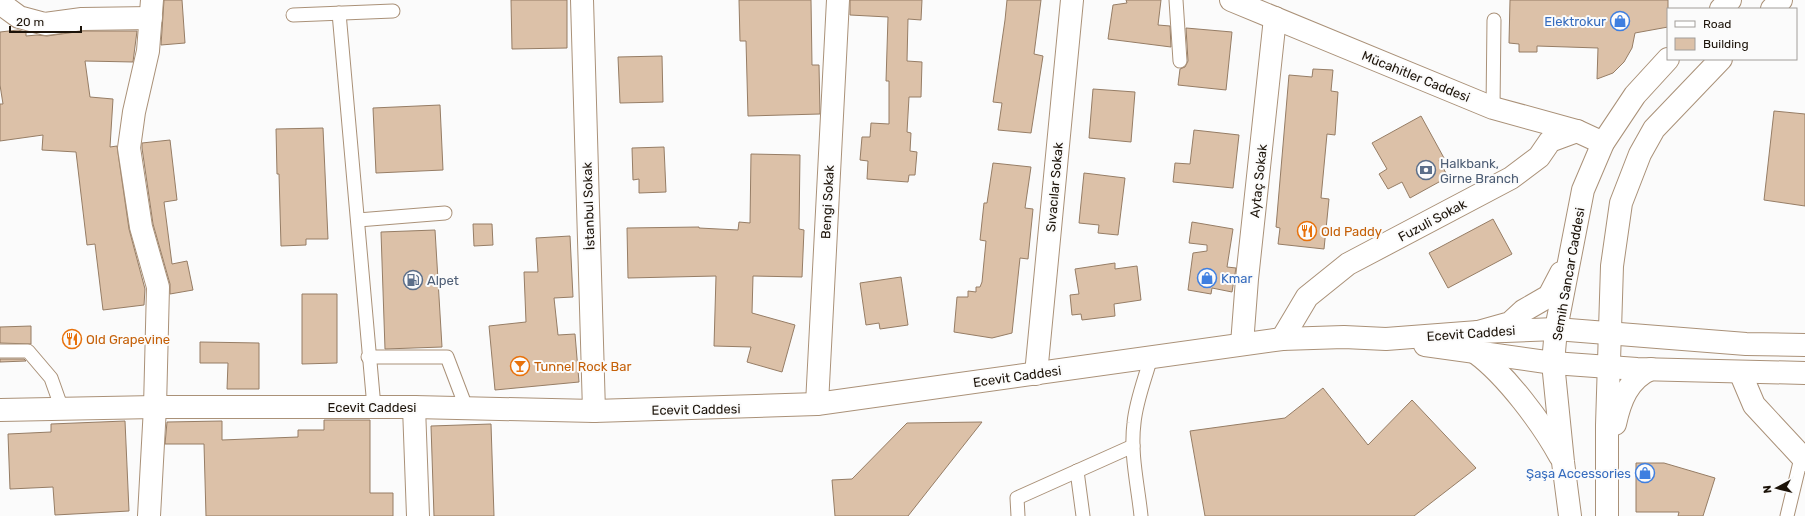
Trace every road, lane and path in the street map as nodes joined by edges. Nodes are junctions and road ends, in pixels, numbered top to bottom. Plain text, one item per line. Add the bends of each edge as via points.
1 (582, 0) edge
2 (838, 0) edge
3 (1072, 0) edge
4 (1176, 0) edge
5 (1231, 0) edge
6 (1730, 0) edge
7 (0, 3) edge
8 (1722, 8) edge
9 (152, 9) edge
10 (393, 11) dead end
11 (339, 13) junction
12 (293, 15) dead end
13 (1275, 18) junction
14 (1494, 20) dead end
15 (1667, 60) edge
16 (1720, 60) edge
17 (1180, 61) dead end
18 (1493, 108) junction
19 (1577, 131) junction
20 (1603, 143) junction
21 (445, 213) dead end
22 (358, 220) junction
23 (1570, 252) junction
24 (1613, 260) junction
25 (1556, 329) junction
26 (1610, 333) junction
27 (1650, 336) junction
28 (1282, 339) junction
29 (1477, 342) junction
30 (1242, 344) junction
31 (1805, 345) edge
32 (0, 351) edge
33 (368, 357) junction
34 (1151, 357) junction
35 (1553, 363) junction
36 (1609, 367) junction
37 (1651, 369) junction
38 (1740, 372) junction
39 (1805, 373) edge
40 (1036, 374) junction
41 (817, 404) junction
42 (155, 407) junction
43 (374, 407) junction
44 (414, 407) junction
45 (466, 407) junction
46 (62, 409) junction
47 (0, 410) edge
48 (594, 411) junction
49 (1133, 446) junction
50 (1803, 459) edge
51 (1608, 460) junction
52 (1563, 462) junction
53 (1077, 471) junction
54 (149, 516) edge
55 (418, 516) edge
56 (1018, 516) edge
57 (1083, 516) edge
58 (1141, 516) edge
59 (1570, 516) edge
60 (1607, 516) edge
61 (1787, 516) edge

1 - 48 main road, İstanbul Sokak
2 - 41 main road, Bengi Sokak
3 - 40 main road, Sıvacılar Sokak
4 - 17 lane
5 - 13 main road, Mücahitler Caddesi
6 - 8 main road
7 - 9 main road via 19,17 45,24
9 - 42 main road via 148,50 134,112 130,148 141,228 158,287
10 - 11 lane
11 - 12 lane
11 - 22 lane
13 - 18 main road, Mücahitler Caddesi
13 - 30 main road, Aytaç Sokak
14 - 18 lane
15 - 20 main road, Semih Sancar Caddesi via 1635,96
16 - 24 main road via 1654,129 1640,154 1621,203
18 - 19 main road, Mücahitler Caddesi
19 - 20 main road, Mücahitler Caddesi
19 - 28 main road, Fuzuli Sokak via 1550,141 1539,157 1511,178 1348,264 1307,297
20 - 23 main road, Semih Sancar Caddesi via 1583,190
21 - 22 lane
22 - 33 lane
23 - 25 main road, Semih Sancar Caddesi
23 - 29 main road via 1549,296
24 - 26 main road
24 - 27 main road via 1615,298 1621,312 1633,328
25 - 26 main road, Ecevit Caddesi
25 - 29 main road, Ecevit Caddesi
25 - 35 main road, Semih Sancar Caddesi
26 - 27 main road, Ecevit Caddesi
26 - 36 main road
27 - 31 main road, Ecevit Caddesi via 1746,344
28 - 29 main road, Ecevit Caddesi via 1344,337
28 - 30 main road, Ecevit Caddesi
29 - 35 main road, Ecevit Caddesi
29 - 52 main road via 1489,362 1548,435
30 - 34 main road, Ecevit Caddesi
32 - 46 lane via 28,351 51,378
33 - 43 lane
33 - 45 lane via 447,356
34 - 40 main road, Ecevit Caddesi
34 - 49 lane via 1134,423
35 - 36 main road, Ecevit Caddesi
35 - 52 main road, Semih Sancar Caddesi
36 - 37 main road, Ecevit Caddesi
36 - 51 main road
37 - 38 main road, Ecevit Caddesi
37 - 51 main road via 1632,381 1623,397
38 - 39 main road, Ecevit Caddesi
38 - 50 main road via 1754,405
40 - 41 main road, Ecevit Caddesi
41 - 48 main road, Ecevit Caddesi
42 - 43 main road, Ecevit Caddesi
42 - 46 main road, Ecevit Caddesi
42 - 54 main road
43 - 44 main road, Ecevit Caddesi
44 - 45 main road, Ecevit Caddesi
44 - 55 main road
45 - 48 main road, Ecevit Caddesi
46 - 47 main road, Ecevit Caddesi
49 - 53 lane
49 - 58 lane
50 - 61 lane
51 - 60 main road
52 - 59 main road, Semih Sancar Caddesi
53 - 56 lane via 1017,498
53 - 57 lane

